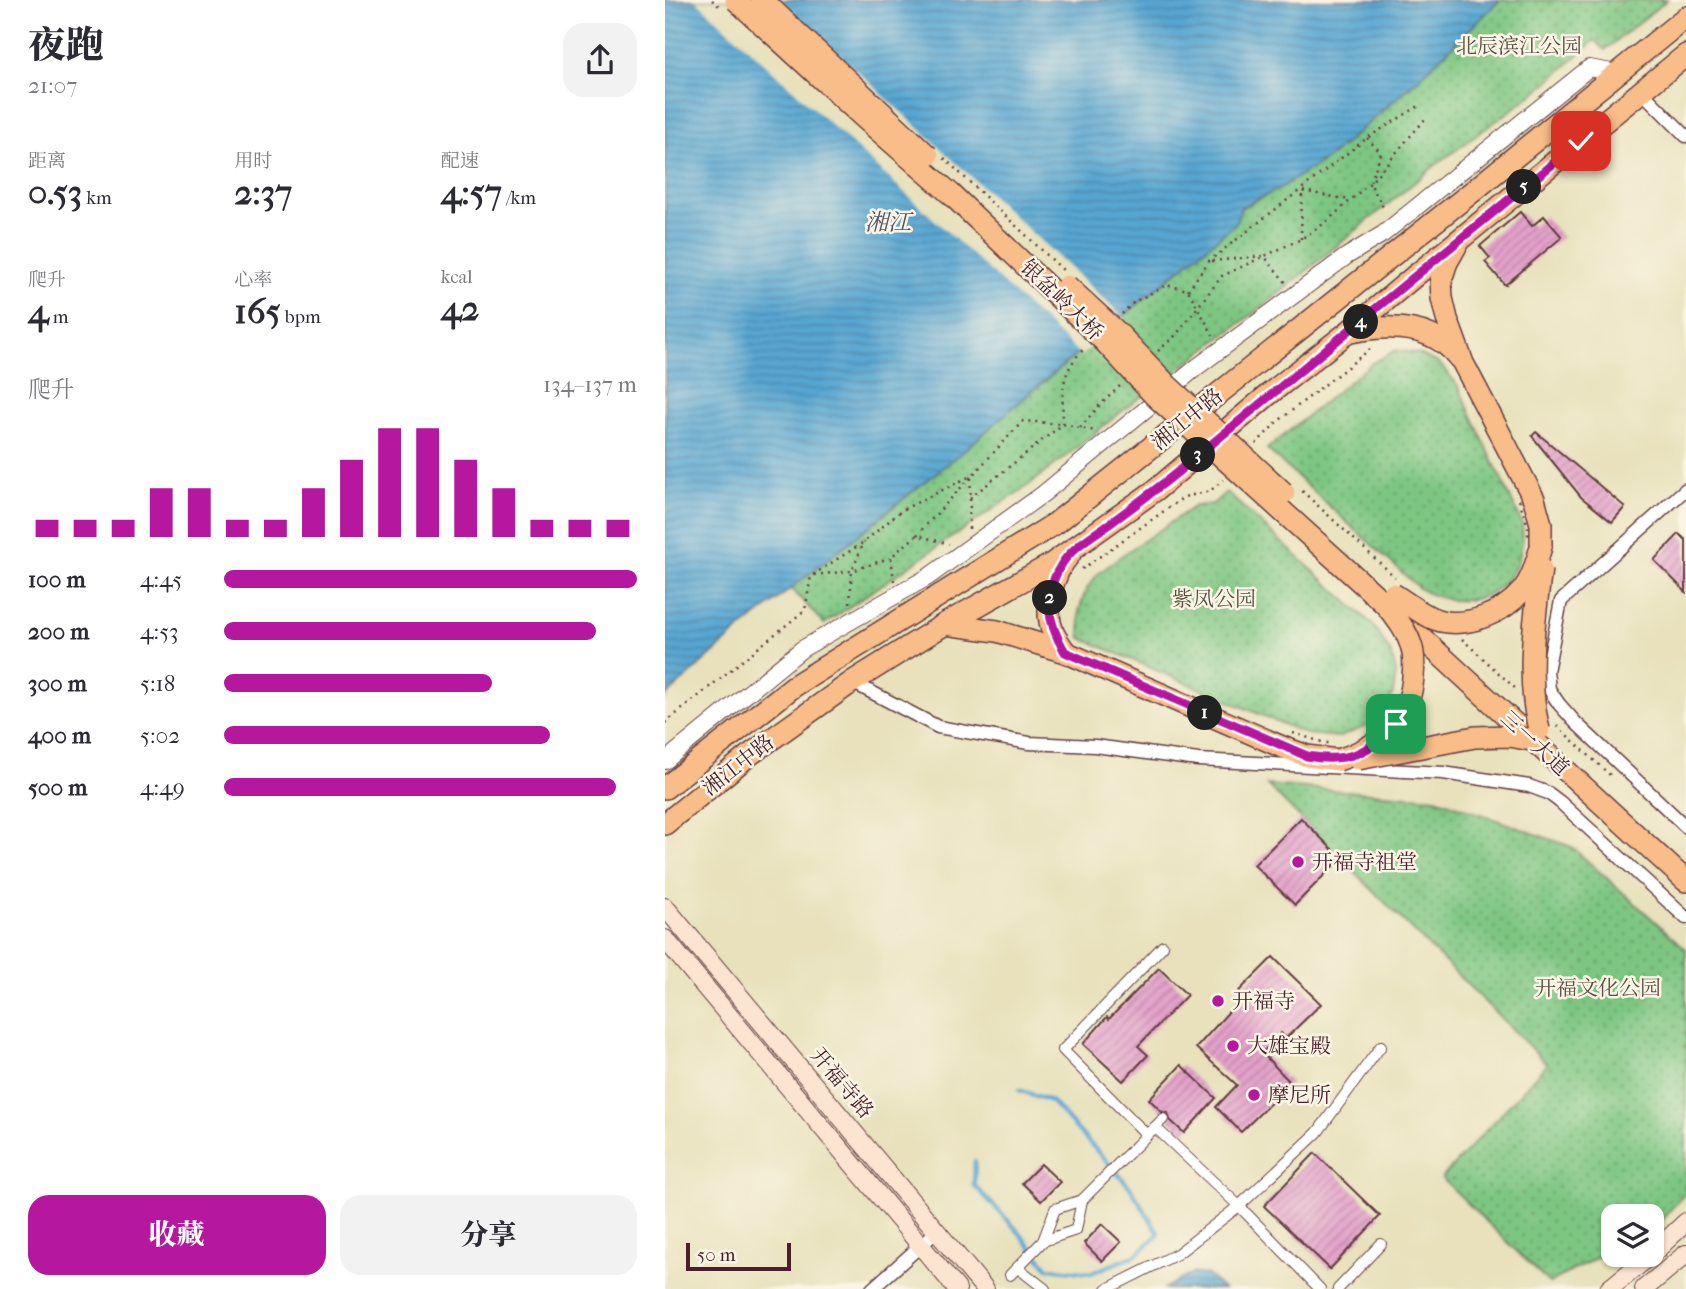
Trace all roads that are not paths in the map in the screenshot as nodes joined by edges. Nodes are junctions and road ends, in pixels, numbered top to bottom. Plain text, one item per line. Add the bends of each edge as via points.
1 (762, 0) edge
2 (729, 4) edge
3 (1686, 17) edge
4 (1686, 55) edge
5 (1617, 73) junction
6 (1642, 92) junction
7 (1686, 136) edge
8 (1413, 237) junction
9 (1459, 240) junction
10 (1347, 256) junction
11 (1347, 333) junction
12 (1463, 363) junction
13 (1686, 489) edge
14 (1078, 546) junction
15 (1534, 547) junction
16 (1391, 592) junction
17 (945, 624) junction
18 (1065, 652) junction
19 (852, 682) junction
20 (1535, 735) junction
21 (1336, 751) junction
22 (665, 761) edge
23 (665, 788) edge
24 (665, 824) edge
25 (1686, 827) edge
26 (1686, 862) edge
27 (1686, 881) edge
28 (665, 906) edge
29 (1686, 918) edge
30 (665, 939) edge
31 (1163, 946) dead end
32 (1381, 1046) dead end
33 (1163, 1119) dead end
34 (1151, 1131) junction
35 (1082, 1200) junction
36 (1239, 1206) junction
37 (1686, 1222) edge
38 (937, 1231) junction
39 (1043, 1241) junction
40 (1664, 1242) edge
41 (1381, 1244) dead end
42 (921, 1245) junction
43 (1686, 1254) edge
44 (1635, 1267) edge
45 (872, 1289) edge
46 (957, 1289) edge
47 (985, 1289) edge
48 (1045, 1289) edge
49 (1107, 1289) edge
50 (1320, 1289) edge
51 (1338, 1289) edge
52 (1609, 1289) edge
53 (1644, 1289) edge

1 - 16 main road, 银盆岭大桥, bridge
2 - 16 main road, 银盆岭大桥, bridge via 952,195 1155,396
3 - 5 main road, 湘江中路
4 - 6 main road, 湘江中路
5 - 8 main road, 湘江中路
5 - 10 street via 1589,68 1383,234
6 - 7 street
6 - 9 main road, 湘江中路
8 - 10 street
8 - 23 main road, 湘江中路 via 1056,523 794,686
9 - 11 main road, 湘江中路
9 - 12 main road via 1441,280 1447,319
10 - 22 street via 1187,376 1043,494 929,577 802,649
11 - 12 main road via 1409,327 1452,348
11 - 14 main road, 湘江中路 via 1157,489
12 - 15 main road via 1534,499 1541,524
13 - 25 street via 1561,601 1547,671 1549,689 1559,704
14 - 17 main road, 湘江中路
14 - 18 main road via 1062,563 1050,595 1053,633
15 - 16 main road, bridge via 1529,580 1521,592 1478,619 1432,618
15 - 20 main road, bridge via 1531,683
16 - 20 main road, 三一大道, bridge
16 - 21 main road, bridge via 1412,646 1409,703 1386,735 1355,754
17 - 18 main road via 997,631
17 - 19 main road, 湘江中路
18 - 21 main road via 1307,756
19 - 24 main road, 湘江中路 via 748,756
19 - 29 street via 938,727 1029,743 1095,746 1198,760 1443,773 1529,786 1560,802
20 - 21 main road, bridge via 1475,737 1361,758
20 - 26 main road, 三一大道
20 - 27 main road, 三一大道
28 - 38 main road, 开福寺路
30 - 42 main road, 开福寺路
31 - 34 street via 1063,1051
32 - 36 street via 1317,1133
33 - 34 street
34 - 35 street
34 - 36 street
35 - 39 street via 1055,1209
35 - 39 street via 1076,1230
36 - 49 street via 1177,1255
36 - 50 street
37 - 40 main road
38 - 42 street
38 - 47 main road, 开福寺路
39 - 48 street via 1017,1268
41 - 51 street
42 - 45 street
42 - 46 main road, 开福寺路
43 - 53 main road
44 - 52 main road

